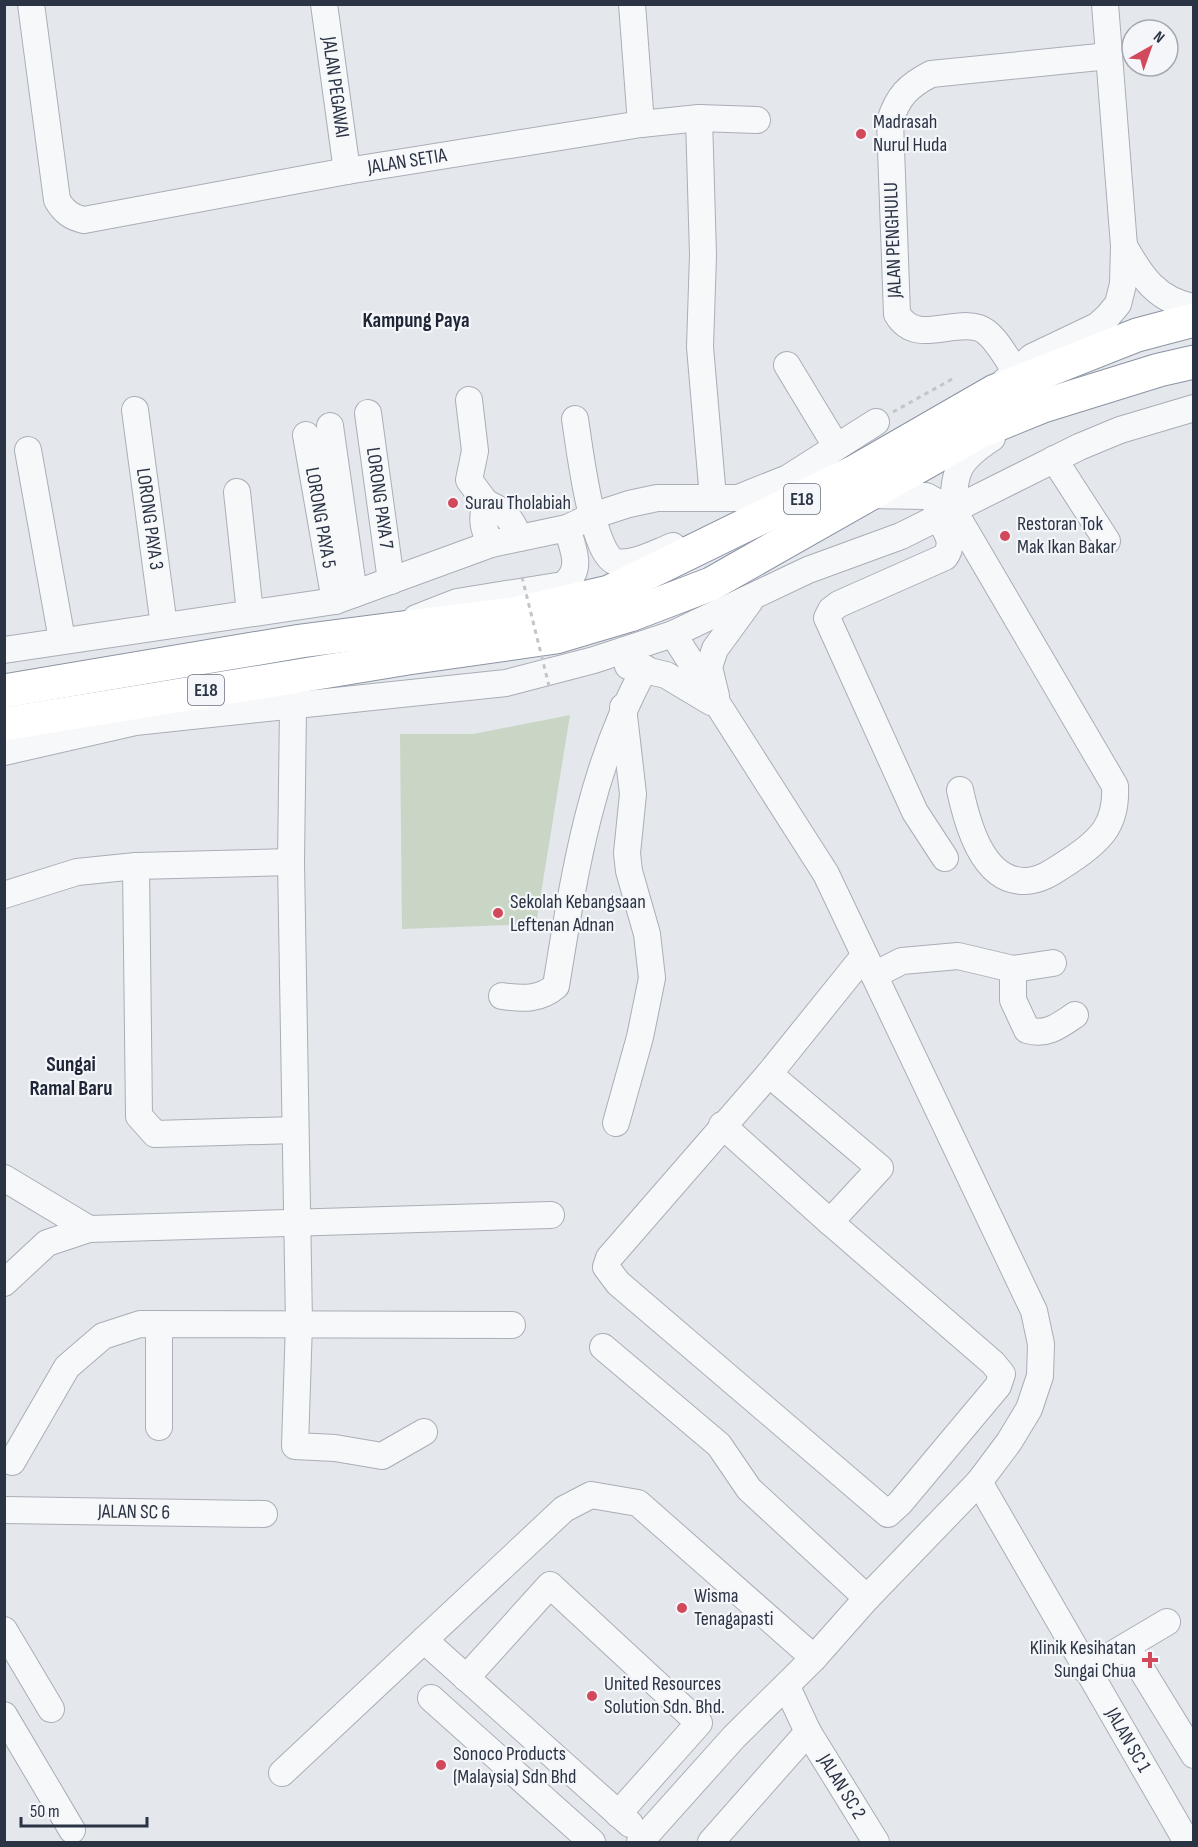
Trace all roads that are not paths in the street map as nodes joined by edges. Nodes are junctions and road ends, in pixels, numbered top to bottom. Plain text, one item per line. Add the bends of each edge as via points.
1 (31, 4) edge
2 (324, 4) edge
3 (632, 4) edge
4 (1105, 4) edge
5 (1109, 56) junction
6 (699, 118) junction
7 (757, 120) dead end
8 (641, 124) junction
9 (347, 171) junction
10 (1124, 246) junction
11 (1194, 307) edge
12 (1194, 320) edge
13 (1194, 362) edge
14 (787, 365) dead end
15 (1005, 380) junction
16 (469, 400) dead end
17 (1043, 406) junction
18 (1194, 408) edge
19 (135, 410) dead end
20 (368, 413) dead end
21 (575, 420) dead end
22 (876, 422) road end
23 (330, 426) dead end
24 (306, 435) dead end
25 (836, 446) junction
26 (28, 450) dead end
27 (1054, 459) junction
28 (237, 492) dead end
29 (866, 495) junction
30 (713, 498) junction
31 (486, 503) junction
32 (947, 515) junction
33 (592, 516) junction
34 (567, 528) junction
35 (738, 531) junction
36 (519, 538) junction
37 (1107, 541) dead end
38 (491, 544) junction
39 (391, 581) junction
40 (753, 597) junction
41 (344, 598) junction
42 (250, 613) junction
43 (164, 626) junction
44 (394, 627) junction
45 (672, 634) junction
46 (62, 640) junction
47 (4, 650) edge
48 (594, 660) junction
49 (645, 668) junction
50 (4, 691) edge
51 (623, 707) junction
52 (293, 708) junction
53 (719, 708) junction
54 (4, 724) edge
55 (4, 752) edge
56 (960, 790) dead end
57 (945, 858) dead end
58 (291, 862) junction
59 (136, 866) junction
60 (4, 895) edge
61 (1053, 963) dead end
62 (869, 966) junction
63 (1013, 969) junction
64 (502, 996) dead end
65 (1075, 1015) dead end
66 (769, 1074) junction
67 (616, 1123) dead end
68 (722, 1125) junction
69 (294, 1130) junction
70 (4, 1178) edge
71 (551, 1215) dead end
72 (297, 1222) junction
73 (830, 1222) junction
74 (89, 1229) junction
75 (4, 1283) edge
76 (299, 1323) junction
77 (159, 1324) junction
78 (512, 1324) dead end
79 (603, 1347) dead end
80 (159, 1427) dead end
81 (424, 1432) dead end
82 (12, 1462) dead end
83 (979, 1482) junction
84 (4, 1510) edge
85 (264, 1514) dead end
86 (867, 1598) junction
87 (1167, 1622) dead end
88 (4, 1630) edge
89 (424, 1640) junction
90 (1127, 1646) junction
91 (814, 1658) junction
92 (1086, 1670) junction
93 (466, 1678) junction
94 (787, 1687) junction
95 (431, 1698) dead end
96 (51, 1709) dead end
97 (4, 1715) edge
98 (808, 1732) junction
99 (1194, 1755) edge
100 (282, 1773) dead end
101 (618, 1814) junction
102 (72, 1830) dead end
103 (725, 1837) edge
104 (643, 1839) edge
105 (592, 1842) edge
106 (876, 1842) edge
107 (1187, 1842) edge

1 - 9 street, JALAN SETIA via 57,200 72,217 84,220
2 - 9 street, JALAN PEGAWAI
3 - 8 street
4 - 5 street
5 - 10 street
5 - 15 street, JALAN PENGHULU via 931,74 911,84 897,100 890,121 897,314 912,328 981,328 990,336
6 - 7 street, JALAN SETIA
6 - 8 street, JALAN SETIA
6 - 30 street via 703,255 700,347
8 - 9 street, JALAN SETIA
10 - 11 street via 1143,277 1161,295
10 - 15 street via 1121,294 1108,316 1096,326 1032,357
12 - 15 highway, E18
13 - 17 highway, E18
14 - 25 street
15 - 35 highway, E18 via 856,471
16 - 31 street via 475,451 469,480
17 - 29 highway, E18 via 979,432
17 - 32 street via 972,450 958,468
18 - 27 street via 1120,430
19 - 43 street, LORONG PAYA 3
20 - 39 street, LORONG PAYA 7
21 - 33 street
22 - 25 street
23 - 41 street
24 - 41 street, LORONG PAYA 5
25 - 30 street via 788,478 763,489 738,498
26 - 46 street
27 - 32 street
27 - 37 street
28 - 42 street
29 - 32 street via 926,496
29 - 54 highway, E18 via 711,584 556,637
30 - 33 street via 657,498
31 - 36 street via 512,519
31 - 38 street via 482,516
32 - 40 street via 901,536 837,557
32 - 56 street via 1116,786 1116,806 1107,828 1093,845 1053,872 1026,881 1011,879 979,850
32 - 57 street via 950,549 945,557 839,604 827,618 915,812
33 - 34 street
33 - 35 street via 605,554 615,562
34 - 36 street
34 - 44 street via 577,568 573,578 563,585 458,602
35 - 44 highway, E18 via 609,592 518,613
36 - 38 street
38 - 39 street
39 - 41 street
40 - 45 street
40 - 53 street via 721,640 709,667
41 - 42 street
42 - 43 street
43 - 46 street
44 - 50 highway, E18
45 - 48 street
45 - 53 street
46 - 47 street
48 - 49 street
48 - 52 street via 506,683
49 - 51 street
49 - 53 street via 686,686
51 - 64 street via 577,855 556,986 545,995 524,999
51 - 67 street via 633,794 627,854 647,934 652,978
52 - 55 street via 135,722
52 - 58 street
53 - 62 street via 826,874
58 - 59 street
58 - 69 street
59 - 60 street via 77,872
59 - 69 street via 140,1116 155,1134
61 - 63 street
62 - 63 street via 958,956
62 - 66 street
62 - 83 street via 1034,1311 1041,1344 1040,1376 1029,1409
63 - 65 street via 1013,1000 1027,1030 1038,1034 1053,1030
66 - 68 street
66 - 73 street via 880,1168
68 - 73 street
68 - 73 street via 609,1258 608,1271 751,1400 888,1514 998,1386 1002,1374
69 - 72 street
70 - 74 street
71 - 72 street
72 - 74 street
72 - 76 street
74 - 75 street via 47,1243
76 - 77 street
76 - 78 street
76 - 81 street via 295,1446 382,1456
77 - 80 street
77 - 82 street via 140,1324 103,1336 67,1367
79 - 86 street via 719,1445 749,1489
83 - 86 street
83 - 92 street, JALAN SC 1
84 - 85 street, JALAN SC 6
86 - 91 street
87 - 90 street
88 - 96 street
89 - 91 street via 564,1509 591,1495 638,1503
89 - 93 street
89 - 100 street
90 - 92 street
90 - 99 street
91 - 94 street
92 - 107 street, JALAN SC 1
93 - 101 street
93 - 101 street via 549,1585 699,1723
94 - 98 street, JALAN SC 2
94 - 104 street via 734,1737
95 - 105 street
97 - 102 street
98 - 103 street
98 - 106 street, JALAN SC 2
101 - 104 street

